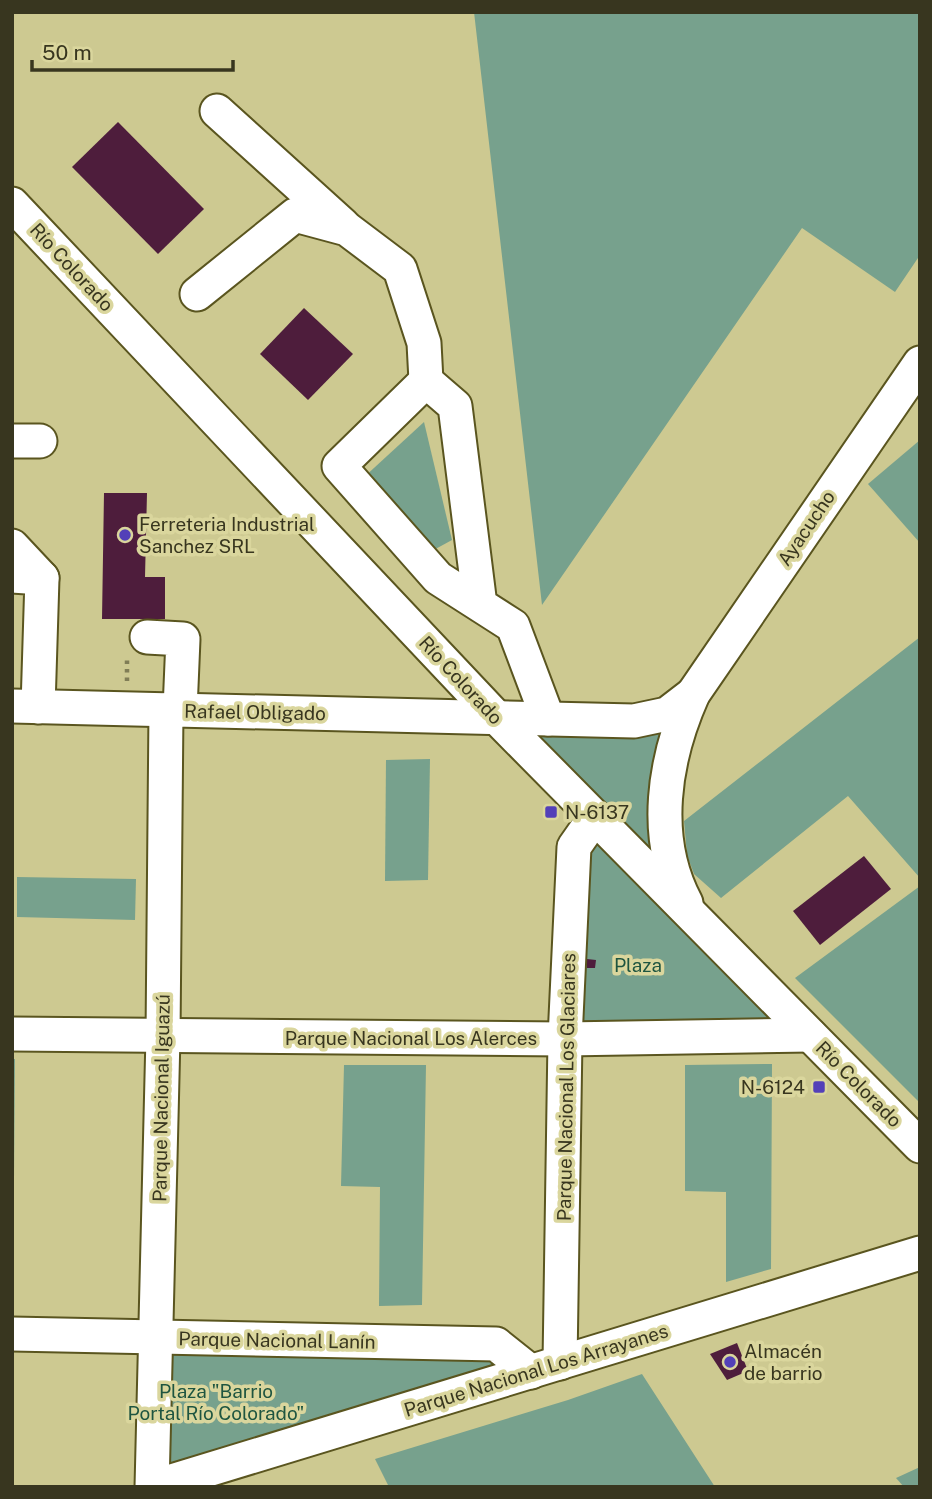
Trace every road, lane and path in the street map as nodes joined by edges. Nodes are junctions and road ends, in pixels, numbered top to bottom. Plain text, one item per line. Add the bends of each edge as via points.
1 (217, 111) dead end
2 (12, 204) edge
3 (347, 229) junction
4 (197, 294) dead end
5 (920, 363) edge
6 (426, 382) junction
7 (12, 546) edge
8 (27, 577) edge
9 (480, 605) junction
10 (137, 641) joint
11 (693, 694) junction
12 (25, 706) edge
13 (126, 709) junction
14 (173, 710) junction
15 (497, 718) junction
16 (548, 719) junction
17 (595, 817) junction
18 (694, 917) junction
19 (12, 1034) edge
20 (810, 1035) junction
21 (163, 1036) junction
22 (565, 1039) junction
23 (920, 1146) edge
24 (920, 1253) edge
25 (12, 1334) edge
26 (156, 1338) junction
27 (545, 1367) junction
28 (152, 1487) edge

1 - 3 street
2 - 15 street, Río Colorado
3 - 4 street via 295,215
3 - 6 street via 400,270 424,343
5 - 11 street, Ayacucho
6 - 9 street via 455,406
6 - 9 street via 339,466 438,578
7 - 8 street
8 - 12 street
9 - 16 street via 513,626
10 - 13 path
10 - 14 street, Parque Nacional Iguazú via 183,639
11 - 16 street, Ayacucho via 667,714 651,719
11 - 18 street, Ayacucho via 669,765 664,814 671,865
12 - 13 street, Rafael Obligado
13 - 14 street, Rafael Obligado
14 - 15 street, Rafael Obligado
14 - 21 street, Parque Nacional Iguazú
15 - 16 street, Ayacucho
15 - 17 street, Río Colorado
17 - 18 street, Río Colorado
17 - 22 street, Parque Nacional Los Glaciares via 573,847
18 - 20 street, Río Colorado
19 - 21 street, Parque Nacional Los Alerces
20 - 22 street, Parque Nacional Los Alerces
20 - 23 street, Río Colorado
21 - 22 street, Parque Nacional Los Alerces
21 - 26 street, Parque Nacional Iguazú
22 - 27 street, Parque Nacional Los Glaciares
24 - 27 street, Parque Nacional Los Arrayanes
25 - 26 street, Parque Nacional Lanín
26 - 27 street, Parque Nacional Lanín via 496,1344
26 - 28 street, Parque Nacional Iguazú
27 - 28 street, Parque Nacional Los Arrayanes

